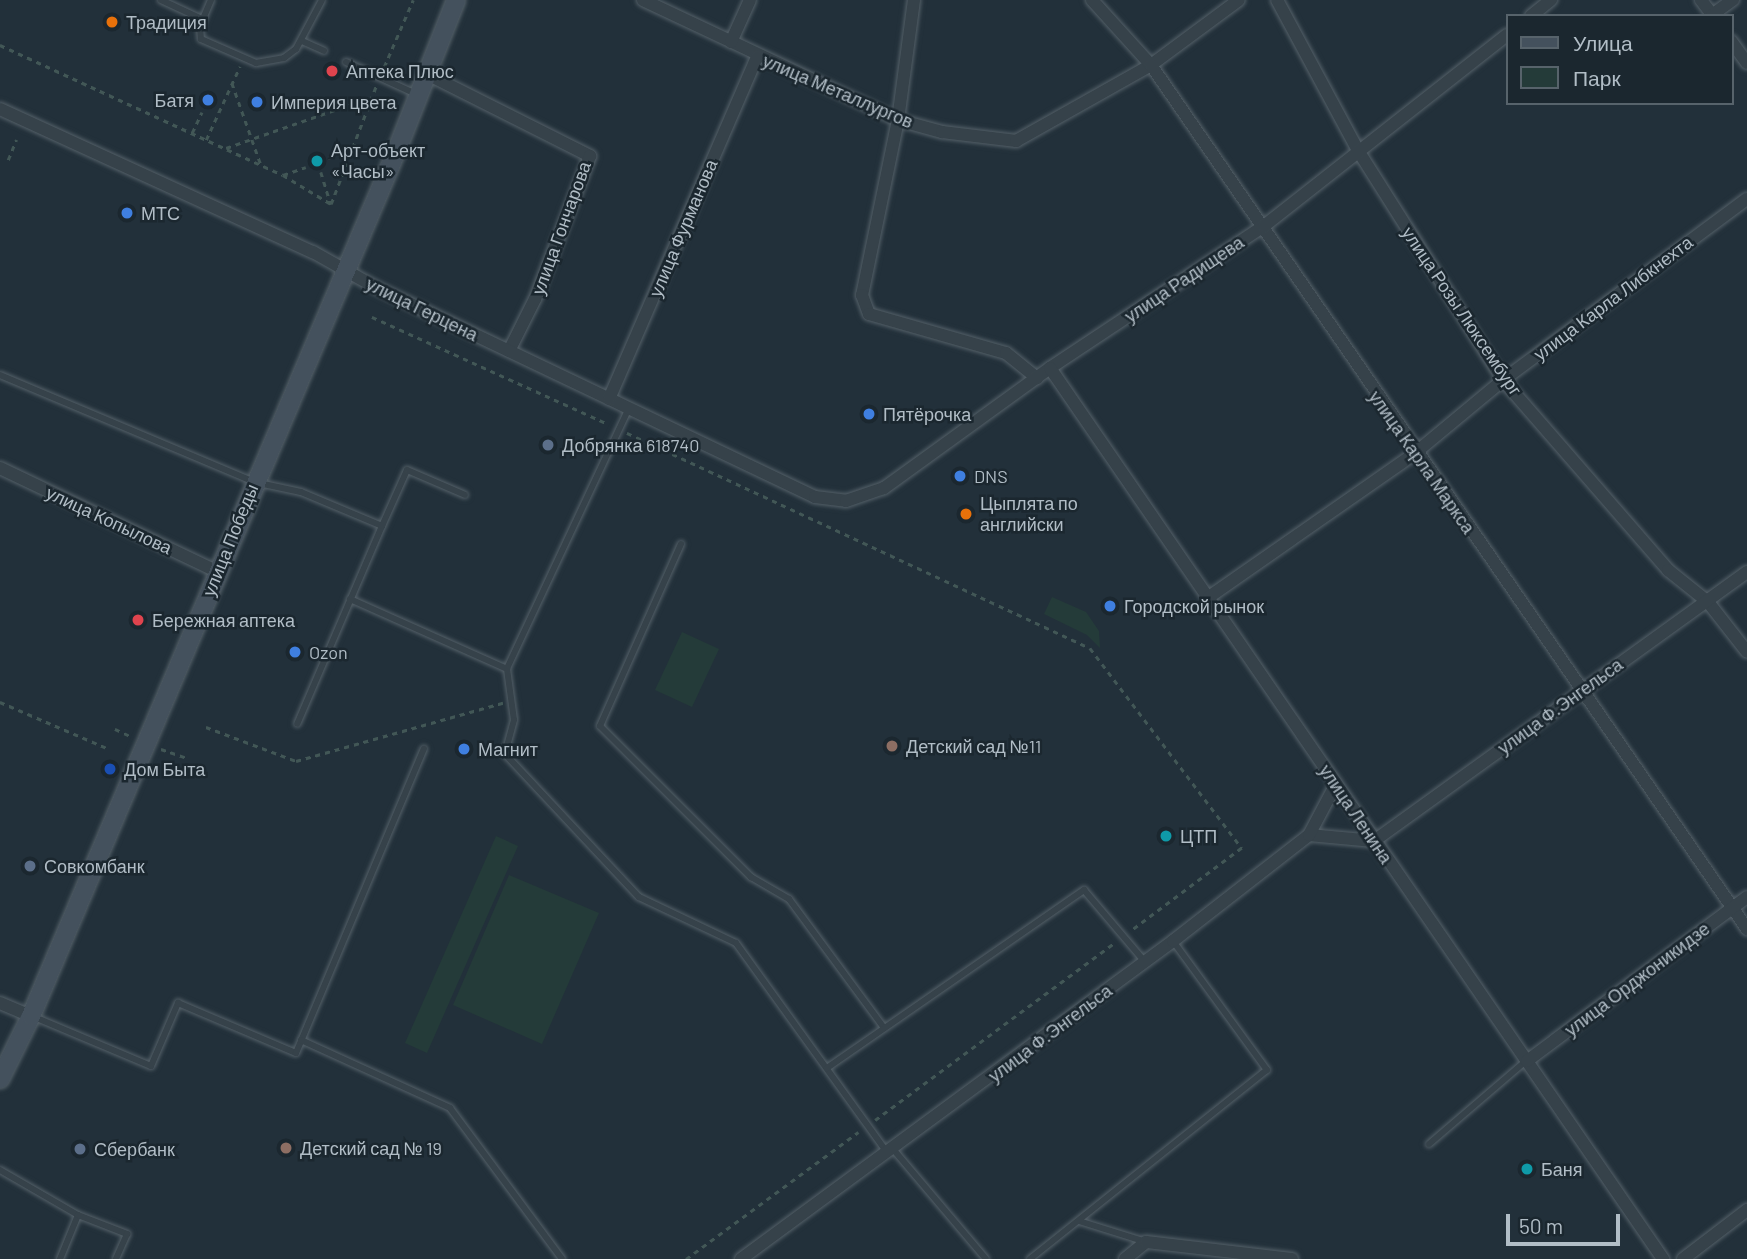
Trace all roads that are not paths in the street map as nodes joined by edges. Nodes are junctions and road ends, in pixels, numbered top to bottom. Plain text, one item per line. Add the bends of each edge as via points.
1 (161, 0) edge
2 (211, 0) edge
3 (322, 0) edge
4 (456, 0) edge
5 (643, 0) edge
6 (750, 0) edge
7 (914, 0) edge
8 (1092, 0) edge
9 (1240, 0) edge
10 (1277, 0) edge
11 (1551, 0) edge
12 (1733, 0) edge
13 (1534, 14) edge
14 (1715, 14) edge
15 (202, 19) junction
16 (1506, 36) edge
17 (302, 41) junction
18 (731, 43) junction
19 (1733, 44) edge
20 (324, 51) dead end
21 (757, 57) junction
22 (346, 62) dead end
23 (1747, 63) edge
24 (1151, 65) junction
25 (425, 73) junction
26 (416, 94) junction
27 (0, 109) edge
28 (898, 120) junction
29 (1359, 152) junction
30 (1747, 199) edge
31 (1264, 226) junction
32 (345, 270) junction
33 (509, 351) junction
34 (1050, 368) junction
35 (0, 375) edge
36 (1037, 378) junction
37 (1503, 380) junction
38 (609, 399) junction
39 (629, 408) junction
40 (1415, 454) junction
41 (0, 468) edge
42 (254, 482) junction
43 (465, 495) dead end
44 (846, 501) joint
45 (382, 526) junction
46 (681, 544) dead end
47 (218, 572) junction
48 (1747, 572) edge
49 (1209, 597) junction
50 (350, 599) junction
51 (1708, 603) junction
52 (1747, 652) edge
53 (507, 670) junction
54 (1582, 689) junction
55 (297, 724) dead end
56 (424, 749) dead end
57 (1336, 785) junction
58 (1309, 835) junction
59 (1374, 841) junction
60 (1747, 897) edge
61 (1733, 907) junction
62 (1747, 929) edge
63 (1173, 941) junction
64 (1144, 962) junction
65 (0, 1003) edge
66 (31, 1016) junction
67 (884, 1028) junction
68 (301, 1040) junction
69 (1527, 1060) junction
70 (827, 1068) junction
71 (0, 1079) edge
72 (1429, 1144) dead end
73 (890, 1151) junction
74 (0, 1170) edge
75 (1747, 1210) edge
76 (78, 1215) junction
77 (1079, 1221) junction
78 (1146, 1242) junction
79 (60, 1259) edge
80 (116, 1259) edge
81 (562, 1259) edge
82 (741, 1259) edge
83 (986, 1259) edge
84 (1030, 1259) edge
85 (1125, 1259) edge
86 (1292, 1259) edge
87 (1663, 1259) edge
88 (1683, 1259) edge

1 - 15 lane
2 - 15 lane
3 - 17 lane
4 - 25 street, улица Победы
5 - 18 street, улица Металлургов
6 - 18 street
7 - 28 street
8 - 24 street, улица Карла Маркса
9 - 24 street, улица Металлургов
10 - 29 street, улица Розы Люксембург
11 - 13 street
12 - 14 street
15 - 17 lane via 201,39 243,60 275,61
16 - 29 street, улица Радищева
17 - 20 lane
18 - 21 street, улица Металлургов
19 - 23 street
21 - 28 street, улица Металлургов
21 - 38 street, улица Фурманова
22 - 26 lane
24 - 28 street, улица Металлургов via 1016,141 942,132
24 - 31 street, улица Карла Маркса
25 - 26 street, улица Победы
25 - 33 street, улица Гончарова via 590,156 535,299
26 - 32 street, улица Победы
27 - 32 street, улица Герцена
28 - 36 street via 862,295 869,314 1006,354
29 - 31 street, улица Радищева
29 - 37 street, улица Розы Люксембург
30 - 37 street, улица Карла Либкнехта
31 - 34 street, улица Радищева
31 - 40 street, улица Карла Маркса
32 - 33 street, улица Герцена
32 - 42 street, улица Победы
33 - 38 street, улица Герцена
34 - 36 street, улица Радищева
34 - 49 street, улица Ленина
35 - 42 lane
36 - 44 street, улица Радищева via 884,488
37 - 40 street, улица Карла Либкнехта
37 - 51 street, улица Розы Люксембург via 1668,570
38 - 39 street, улица Герцена
39 - 44 street, улица Герцена via 815,497
39 - 53 lane
40 - 49 street, улица Карла Либкнехта
40 - 54 street, улица Карла Маркса
41 - 47 street, улица Копылова
42 - 45 lane via 301,492
42 - 47 street, улица Победы
43 - 45 lane via 407,470
45 - 50 lane
46 - 67 lane via 600,726 751,877 789,899
47 - 66 street, улица Победы
48 - 51 street, улица Ф.Энгельса
49 - 57 street, улица Ленина
50 - 53 lane
50 - 55 lane
51 - 52 street, улица Розы Люксембург
51 - 54 street, улица Ф.Энгельса
53 - 70 lane via 514,720 505,754 639,897 736,943
54 - 59 street, улица Ф.Энгельса
54 - 61 street, улица Карла Маркса
56 - 68 lane
57 - 58 street, улица Ф.Энгельса
57 - 59 street, улица Ленина
58 - 59 street
58 - 63 street, улица Ф.Энгельса
59 - 69 street, улица Ленина
60 - 61 street, улица Орджоникидзе
61 - 62 street, улица Карла Маркса
61 - 69 street, улица Орджоникидзе
63 - 64 street, улица Ф.Энгельса
63 - 77 lane via 1267,1070
64 - 67 lane via 1084,890
64 - 73 street, улица Ф.Энгельса
65 - 66 street
66 - 68 lane via 151,1066 178,1003 296,1053
66 - 71 street, улица Победы
67 - 70 lane
68 - 81 lane via 450,1108
69 - 72 lane
69 - 87 street, улица Ленина
70 - 73 lane
73 - 82 street, улица Ф.Энгельса
73 - 83 lane
74 - 76 lane
75 - 88 street
76 - 79 lane
76 - 80 lane via 127,1234
77 - 78 lane
77 - 84 lane
78 - 85 street
78 - 86 street

